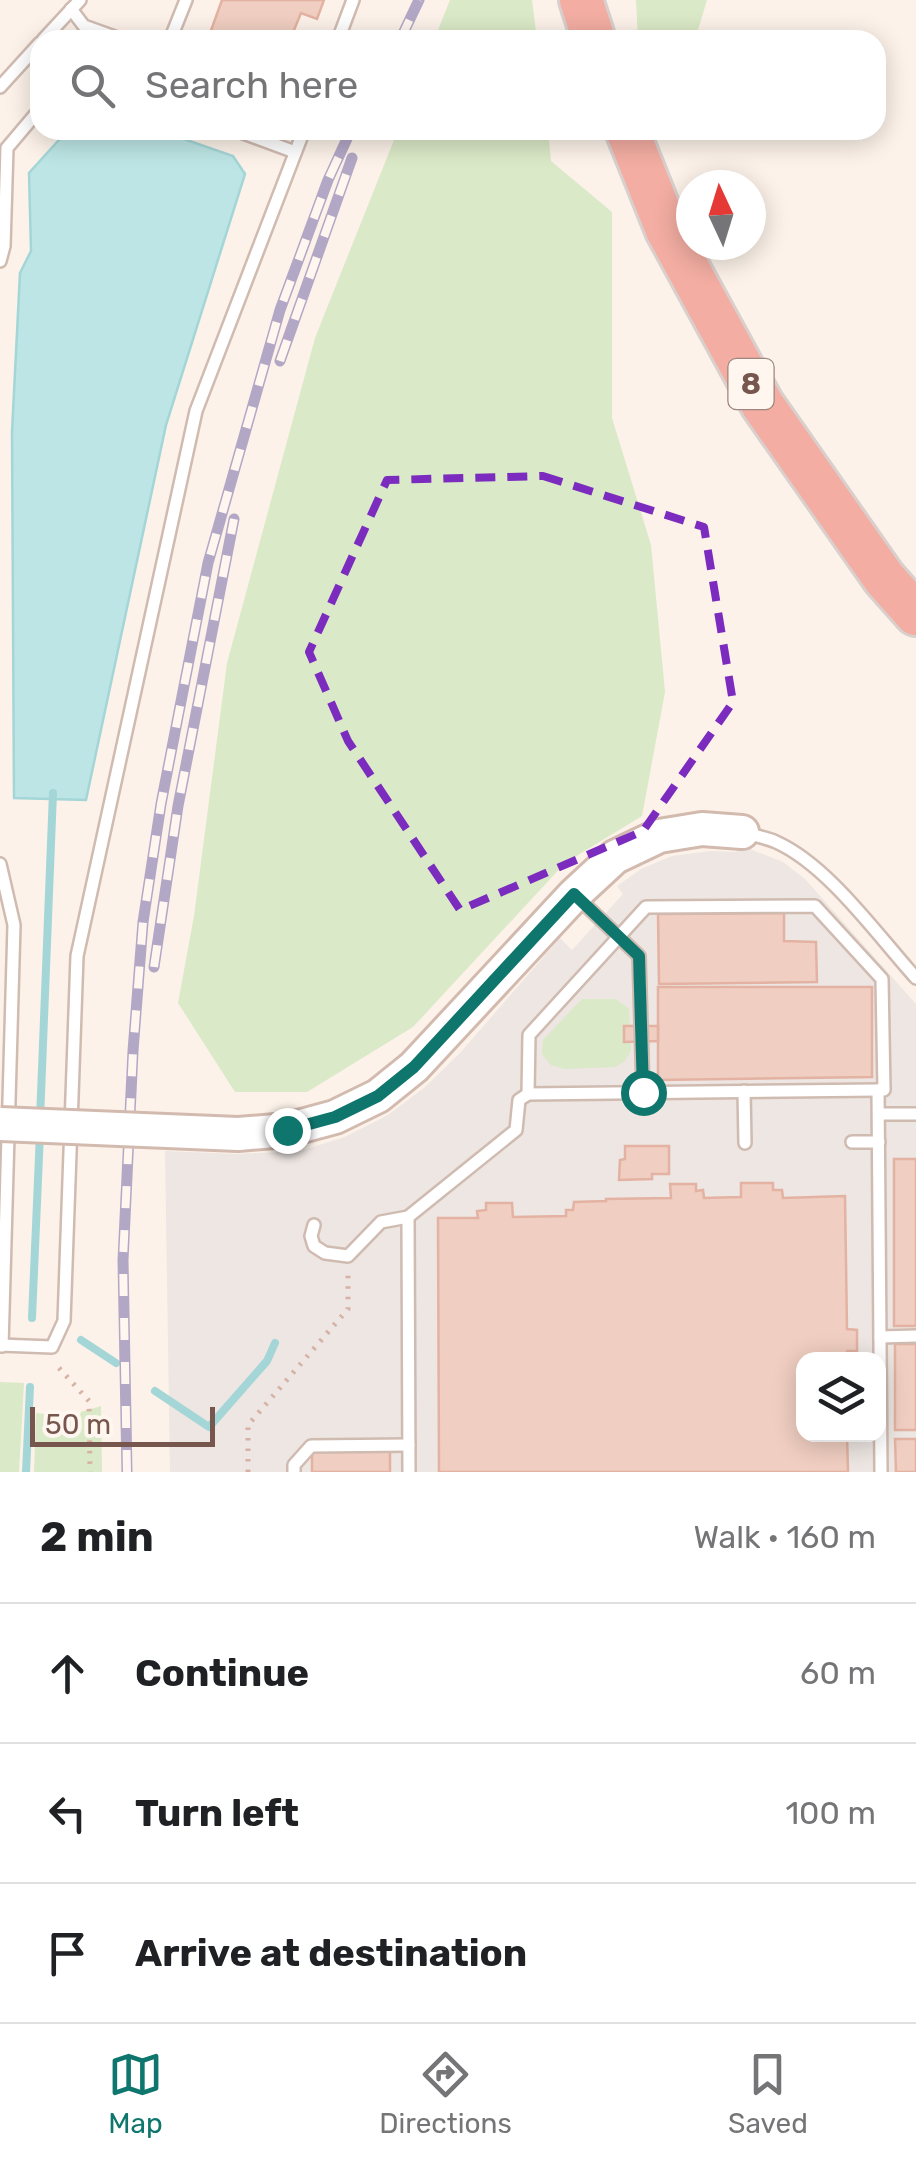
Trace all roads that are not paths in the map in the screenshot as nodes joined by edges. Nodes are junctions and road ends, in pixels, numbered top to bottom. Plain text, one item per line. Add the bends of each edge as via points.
1 (186, 0) edge
2 (354, 0) edge
3 (581, 0) edge
4 (76, 5) edge
5 (53, 30) edge
6 (95, 30) edge
7 (174, 30) edge
8 (342, 30) edge
9 (591, 30) edge
10 (30, 55) edge
11 (0, 87) edge
12 (30, 120) edge
13 (262, 140) edge
14 (300, 140) edge
15 (632, 140) edge
16 (295, 152) junction
17 (0, 262) edge
18 (916, 614) edge
19 (742, 832) joint
20 (0, 864) edge
21 (574, 894) junction
22 (618, 936) junction
23 (916, 978) edge
24 (878, 1090) junction
25 (744, 1091) junction
26 (643, 1092) junction
27 (528, 1094) junction
28 (879, 1114) junction
29 (916, 1114) edge
30 (0, 1124) edge
31 (852, 1142) dead end
32 (879, 1142) junction
33 (745, 1143) dead end
34 (408, 1217) junction
35 (314, 1224) dead end
36 (880, 1336) junction
37 (916, 1336) edge
38 (1, 1346) edge
39 (409, 1445) junction
40 (294, 1472) edge
41 (409, 1472) edge
42 (881, 1472) edge

1 - 7 lane
2 - 8 lane
3 - 9 highway
4 - 5 lane
4 - 6 lane via 84,26
10 - 11 lane
12 - 17 lane via 7,148
13 - 16 lane
14 - 16 lane
15 - 18 highway, 8 via 667,230 762,404
16 - 38 lane via 196,411 77,956 64,1321 52,1347
19 - 21 street via 659,836 615,857
19 - 23 lane via 795,852
20 - 38 lane via 14,925
21 - 22 lane
21 - 30 street, bridge via 414,1067 378,1096 335,1117 238,1134
22 - 24 lane via 646,907 815,906 882,979 884,1090
22 - 26 lane via 639,956
22 - 27 lane via 529,1034
24 - 25 lane
24 - 28 lane
25 - 26 lane
25 - 33 lane
26 - 27 lane
27 - 34 lane via 519,1100 516,1130
28 - 29 lane
28 - 32 lane
31 - 32 lane
32 - 36 lane
34 - 35 lane via 381,1222 348,1256 314,1246
34 - 39 lane
36 - 37 lane
36 - 42 lane
39 - 40 lane via 310,1446
39 - 41 lane

